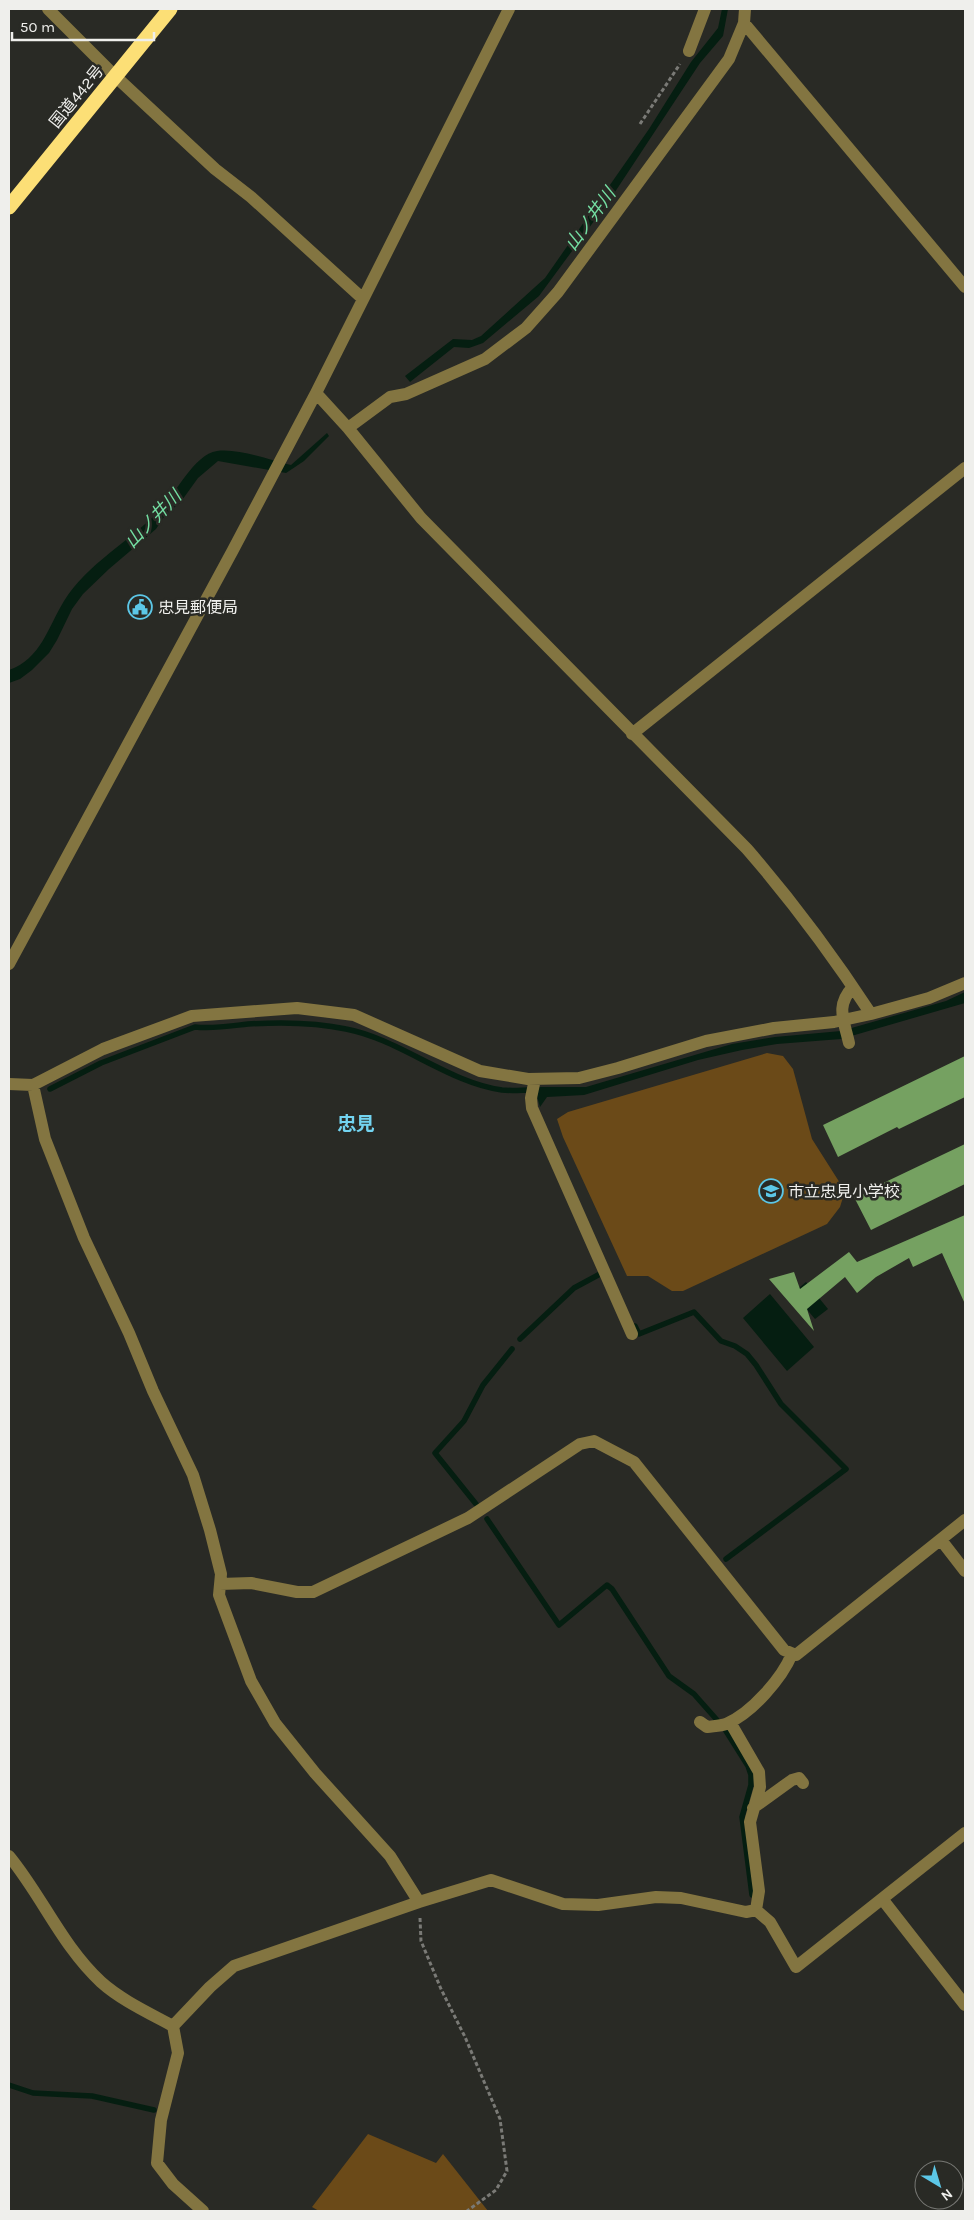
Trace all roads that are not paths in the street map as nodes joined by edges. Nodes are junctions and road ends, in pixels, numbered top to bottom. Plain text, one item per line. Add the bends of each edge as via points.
1 (48, 9) edge
2 (170, 9) edge
3 (509, 9) edge
4 (705, 9) edge
5 (744, 9) edge
6 (744, 23) junction
7 (688, 50) road end
8 (115, 76) junction
9 (9, 207) edge
10 (965, 287) edge
11 (362, 298) junction
12 (316, 392) junction
13 (348, 428) junction
14 (965, 468) edge
15 (632, 734) junction
16 (9, 961) edge
17 (965, 983) edge
18 (853, 987) junction
19 (871, 1014) junction
20 (844, 1023) junction
21 (849, 1043) dead end
22 (535, 1079) junction
23 (9, 1084) edge
24 (33, 1085) junction
25 (632, 1334) dead end
26 (965, 1520) edge
27 (941, 1540) junction
28 (965, 1571) edge
29 (220, 1584) junction
30 (792, 1654) junction
31 (700, 1722) dead end
32 (730, 1722) junction
33 (803, 1784) dead end
34 (754, 1808) junction
35 (965, 1833) edge
36 (9, 1856) edge
37 (883, 1900) junction
38 (419, 1902) junction
39 (756, 1910) junction
40 (965, 2005) edge
41 (172, 2026) junction
42 (203, 2211) edge

1 - 8 street
2 - 8 highway, 国道442号
3 - 11 street
4 - 7 street
5 - 6 street
6 - 10 street
6 - 13 street via 729,60 558,292 526,328 485,359 406,394 390,397
8 - 9 highway, 国道442号
8 - 11 street
11 - 12 street
12 - 13 street
12 - 16 street
13 - 15 street via 421,518
14 - 15 street
15 - 18 street via 754,857 786,894
17 - 19 street via 929,998
18 - 19 street
18 - 20 street via 844,997
19 - 20 street
20 - 21 street
20 - 22 street via 774,1028 706,1041 579,1078
22 - 24 street via 480,1071 354,1015 297,1008 192,1016 103,1049
22 - 25 street via 532,1108
23 - 24 street
24 - 29 street via 45,1139 84,1238 193,1475 221,1574
26 - 27 street
27 - 28 street
27 - 30 street via 796,1655
29 - 30 street via 251,1583 313,1592 468,1518 580,1444 594,1441 634,1462 784,1650
29 - 38 street via 219,1595 251,1681 275,1723 390,1856
30 - 32 street via 786,1669 763,1695
31 - 32 street via 707,1727
32 - 34 street via 759,1772 760,1787
33 - 34 street via 799,1778 792,1780
34 - 39 street via 750,1822 759,1891
35 - 37 street
36 - 41 street via 42,1901 63,1938 97,1977
37 - 39 street via 796,1967 770,1922
37 - 40 street
38 - 39 street via 491,1880 563,1904 598,1905 656,1897 681,1898 746,1912
38 - 41 street via 234,1966
41 - 42 street via 178,2053 161,2120 157,2163 173,2184

